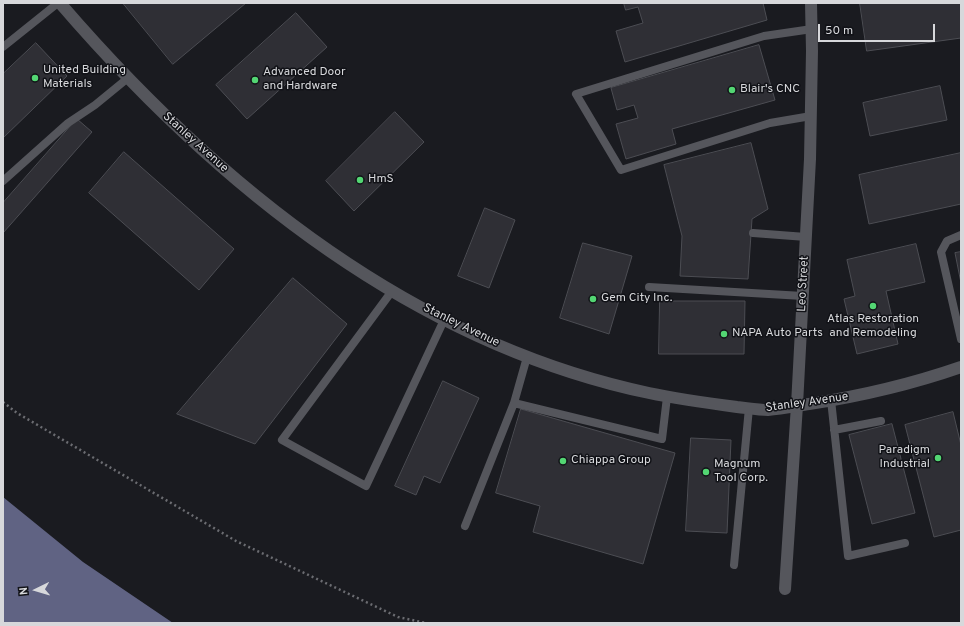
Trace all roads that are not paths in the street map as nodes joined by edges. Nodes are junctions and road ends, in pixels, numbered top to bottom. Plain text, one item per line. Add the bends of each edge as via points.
1 (59, 3) edge
2 (811, 3) edge
3 (812, 29) junction
4 (3, 47) edge
5 (128, 78) junction
6 (811, 116) junction
7 (3, 181) edge
8 (753, 233) dead end
9 (961, 235) edge
10 (806, 237) junction
11 (649, 287) dead end
12 (392, 291) junction
13 (803, 296) junction
14 (444, 320) junction
15 (961, 340) edge
16 (527, 357) junction
17 (961, 367) edge
18 (667, 397) junction
19 (831, 400) junction
20 (514, 403) junction
21 (797, 405) junction
22 (749, 408) junction
23 (881, 421) dead end
24 (834, 430) junction
25 (465, 526) dead end
26 (905, 543) dead end
27 (734, 565) dead end
28 (785, 590) dead end

1 - 4 lane
1 - 5 street, Stanley Avenue
2 - 3 street, Leo Street
3 - 6 street, Leo Street
3 - 6 lane via 764,36 576,94 621,170 770,123
5 - 7 lane via 68,123
5 - 12 street, Stanley Avenue via 174,124 252,193 310,237
6 - 10 street, Leo Street
8 - 10 lane
9 - 15 lane via 947,241 941,252
10 - 13 street, Leo Street
11 - 13 lane
12 - 14 street, Stanley Avenue
12 - 14 lane via 282,440 366,486
13 - 21 street, Leo Street
14 - 16 street, Stanley Avenue
16 - 18 street, Stanley Avenue via 580,376
16 - 20 lane
17 - 19 street, Stanley Avenue via 891,388
18 - 20 lane via 662,439
18 - 22 street, Stanley Avenue
19 - 21 street, Stanley Avenue
19 - 24 lane
20 - 25 lane
21 - 22 street, Stanley Avenue via 766,410
21 - 28 street, Leo Street
22 - 27 lane
23 - 24 lane
24 - 26 lane via 848,556

